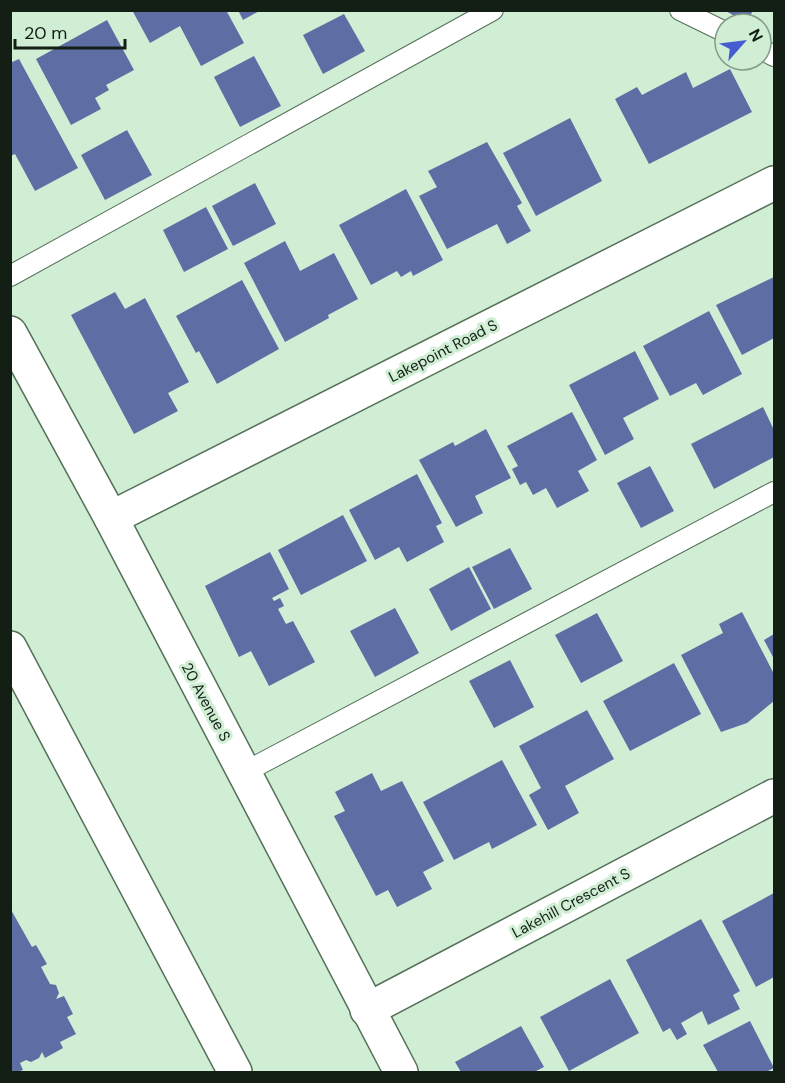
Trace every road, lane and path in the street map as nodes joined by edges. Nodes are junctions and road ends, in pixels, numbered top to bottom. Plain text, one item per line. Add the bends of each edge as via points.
1 (494, 10) edge
2 (680, 10) edge
3 (713, 26) edge
4 (774, 183) edge
5 (10, 276) edge
6 (10, 333) edge
7 (774, 492) edge
8 (111, 518) junction
9 (10, 648) edge
10 (243, 773) junction
11 (774, 795) edge
12 (367, 1010) junction
13 (235, 1072) edge
14 (401, 1072) edge

1 - 5 lane
2 - 3 lane
4 - 8 street, Lakepoint Road S
6 - 8 street, 20 Avenue S
7 - 10 lane
8 - 10 street, 20 Avenue S
9 - 13 street
10 - 12 street, 20 Avenue S
11 - 12 street, Lakehill Crescent S
12 - 14 street, 20 Avenue S

